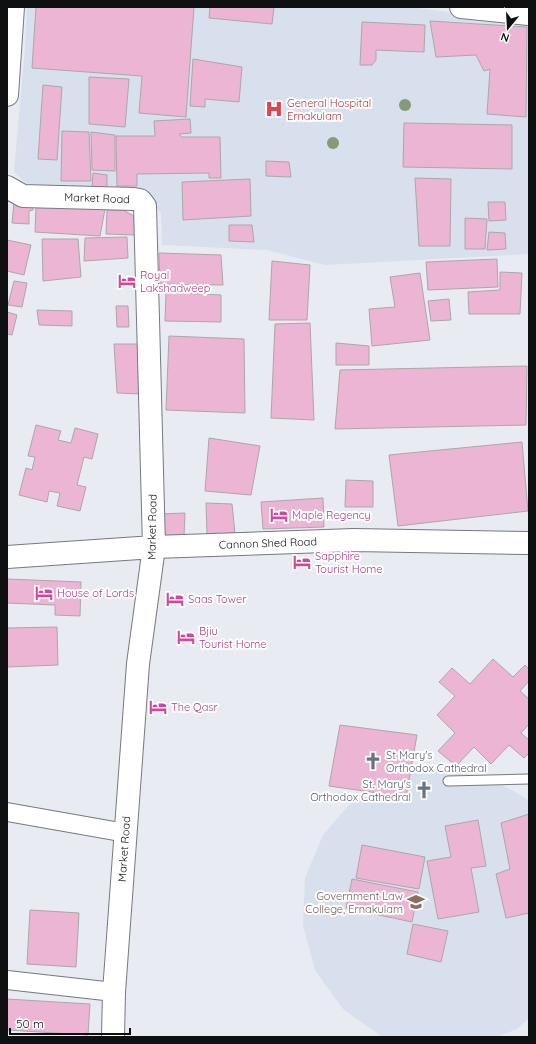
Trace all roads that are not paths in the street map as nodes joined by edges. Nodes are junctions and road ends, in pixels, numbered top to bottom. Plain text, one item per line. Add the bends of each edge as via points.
1 (13, 7) edge
2 (461, 7) edge
3 (529, 14) edge
4 (7, 95) edge
5 (7, 187) edge
6 (529, 543) edge
7 (154, 547) junction
8 (7, 557) edge
9 (529, 779) edge
10 (448, 781) dead end
11 (7, 812) edge
12 (126, 833) junction
13 (7, 980) edge
14 (114, 992) junction
15 (112, 1037) edge

1 - 4 street
2 - 3 street
5 - 7 street, Market Road via 23,196 134,199 140,200 145,206
6 - 7 street, Cannon Shed Road via 354,540
7 - 8 street, Cannon Shed Road
7 - 12 street, Market Road via 138,664
9 - 10 lane
11 - 12 street
12 - 14 street, Market Road
13 - 14 street
14 - 15 street, Market Road

